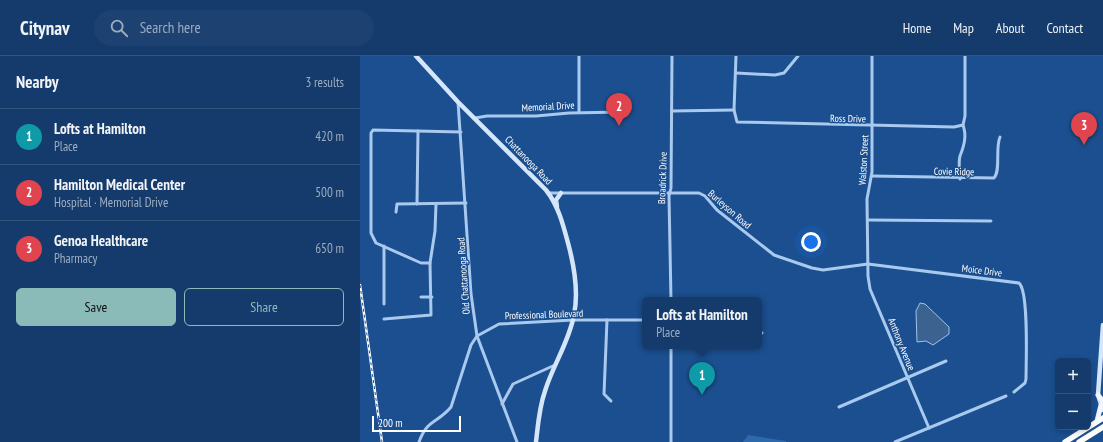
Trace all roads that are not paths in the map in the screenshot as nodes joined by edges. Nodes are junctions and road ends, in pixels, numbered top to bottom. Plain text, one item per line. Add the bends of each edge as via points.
1 (416, 56) edge
2 (579, 56) edge
3 (672, 56) edge
4 (736, 56) edge
5 (798, 56) edge
6 (872, 56) edge
7 (965, 56) edge
8 (736, 73) junction
9 (458, 102) junction
10 (734, 110) junction
11 (672, 111) junction
12 (579, 112) junction
13 (623, 112) dead end
14 (475, 118) junction
15 (963, 125) junction
16 (872, 126) junction
17 (418, 131) junction
18 (460, 132) junction
19 (1000, 137) dead end
20 (872, 176) junction
21 (960, 179) junction
22 (549, 193) junction
23 (561, 193) junction
24 (670, 193) junction
25 (466, 203) junction
26 (417, 204) junction
27 (436, 204) junction
28 (557, 208) junction
29 (396, 212) dead end
30 (868, 220) junction
31 (991, 221) dead end
32 (384, 246) junction
33 (430, 263) junction
34 (868, 264) junction
35 (422, 297) dead end
36 (432, 297) junction
37 (671, 297) edge
38 (384, 304) dead end
39 (384, 319) dead end
40 (573, 320) junction
41 (607, 320) junction
42 (642, 320) edge
43 (1103, 324) edge
44 (477, 336) junction
45 (671, 349) edge
46 (946, 361) dead end
47 (556, 365) junction
48 (908, 378) junction
49 (1014, 392) dead end
50 (1098, 395) joint
51 (1006, 396) dead end
52 (611, 401) dead end
53 (502, 404) junction
54 (1102, 405) edge
55 (838, 407) dead end
56 (1103, 418) edge
57 (1097, 421) junction
58 (1103, 426) edge
59 (929, 428) junction
60 (419, 442) edge
61 (517, 442) edge
62 (536, 442) edge
63 (671, 442) edge
64 (896, 442) edge
65 (1065, 442) edge
66 (1078, 442) edge

1 - 9 main road, Chattanooga Road
2 - 12 street
3 - 11 street, Broadrick Drive
4 - 8 street
5 - 8 street via 784,73
6 - 16 street, Walston Street
7 - 15 street
8 - 10 street
9 - 14 main road, Chattanooga Road
9 - 18 street, Old Chattanooga Road
10 - 11 street
10 - 16 street, Ross Drive via 737,122
11 - 24 street, Broadrick Drive
12 - 13 street, Memorial Drive
12 - 14 street, Memorial Drive via 551,116
14 - 22 main road, Chattanooga Road
15 - 16 street, Ross Drive
15 - 21 street via 965,136 960,156
16 - 20 street, Walston Street
17 - 18 street
17 - 26 street
17 - 32 street via 373,130 371,133 372,233 376,243
18 - 25 street, Old Chattanooga Road
19 - 21 street, Covie Ridge via 997,145 996,176 989,179
20 - 21 street, Covie Ridge
20 - 30 street, Walston Street via 867,200
22 - 23 street, Burleyson Road
22 - 28 main road, Chattanooga Road
23 - 24 street, Burleyson Road
23 - 28 main road via 556,200
24 - 34 street, Burleyson Road via 702,194 717,210 782,259 823,270
24 - 37 street, Broadrick Drive
25 - 27 street
25 - 44 street, Old Chattanooga Road via 471,294
26 - 27 street
26 - 29 street via 396,204
27 - 33 street
28 - 40 main road, Chattanooga Road via 574,273 576,292
30 - 31 street
30 - 34 street, Walston Street
32 - 33 street via 421,263
32 - 38 street
33 - 36 street
34 - 48 street, Anthony Avenue via 870,289
34 - 49 street, Moice Drive via 1019,283 1023,288 1026,315 1026,381
35 - 36 street
36 - 39 street via 431,315
40 - 41 street, Professional Boulevard
40 - 44 street, Professional Boulevard via 499,324
40 - 47 main road, Chattanooga Road
41 - 42 street, Professional Boulevard
41 - 52 street via 604,394
43 - 50 main road
44 - 53 street, Old Chattanooga Road
44 - 60 street via 471,345 451,407 444,415 426,426
45 - 63 street
46 - 48 street
47 - 53 street via 514,384
47 - 62 main road, Chattanooga Road via 539,412
48 - 55 street
48 - 59 street, Anthony Avenue
50 - 54 main road
51 - 59 street
53 - 61 street, Old Chattanooga Road
54 - 57 main road
56 - 57 highway
57 - 65 highway
58 - 66 highway
59 - 64 street

